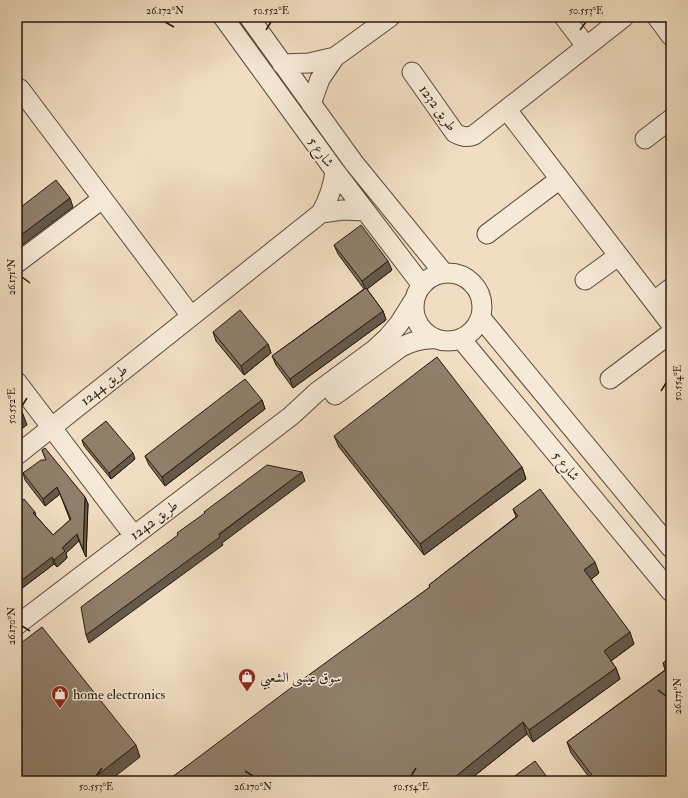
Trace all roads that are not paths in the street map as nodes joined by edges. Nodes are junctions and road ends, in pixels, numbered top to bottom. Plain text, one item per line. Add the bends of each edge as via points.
1 (223, 17) edge
2 (249, 17) edge
3 (390, 17) edge
4 (564, 17) edge
5 (624, 17) edge
6 (586, 46) junction
7 (335, 57) junction
8 (282, 64) junction
9 (412, 72) dead end
10 (20, 89) dead end
11 (311, 104) junction
12 (507, 110) junction
13 (671, 119) edge
14 (646, 139) dead end
15 (335, 171) junction
16 (560, 179) junction
17 (102, 198) junction
18 (365, 211) junction
19 (321, 213) junction
20 (487, 234) dead end
21 (618, 256) junction
22 (17, 262) edge
23 (443, 272) junction
24 (585, 280) dead end
25 (671, 288) edge
26 (418, 292) junction
27 (654, 301) junction
28 (191, 316) junction
29 (481, 318) junction
30 (671, 324) edge
31 (671, 333) edge
32 (437, 339) junction
33 (461, 339) junction
34 (610, 380) dead end
35 (17, 382) edge
36 (292, 416) junction
37 (51, 428) junction
38 (17, 455) edge
39 (134, 536) junction
40 (671, 548) edge
41 (671, 592) edge
42 (17, 626) edge

1 - 15 street, شارع 5
2 - 8 street, شارع 5
3 - 7 street
4 - 6 street
5 - 6 street, طريق 1232
6 - 12 street, طريق 1232
7 - 8 street via 309,64
7 - 11 street via 320,79
8 - 11 street, شارع 5
9 - 12 street, طريق 1232 via 459,135 464,137 474,134
10 - 17 street
11 - 23 street, شارع 5 via 354,163
12 - 16 street
13 - 14 street
15 - 18 street, شارع 5
15 - 19 street, طريق 1244 via 331,194
16 - 20 street
16 - 21 street
17 - 22 street
17 - 28 street
18 - 19 street
18 - 26 street, شارع 5
19 - 28 street, طريق 1244
21 - 24 street
21 - 27 street
23 - 26 street via 428,279
23 - 29 street via 463,275 478,289 482,298
25 - 27 street
26 - 32 street via 414,312 418,324 426,333
26 - 36 street, طريق 1242 via 399,324 387,338 317,392
27 - 30 street
28 - 37 street, طريق 1244
29 - 33 street via 476,327
29 - 40 street, شارع 5
31 - 34 street
32 - 33 street
32 - 36 street, طريق 1242 via 409,342 320,405
33 - 41 street, شارع 5
35 - 37 street
36 - 39 street, طريق 1242
37 - 38 street, طريق 1244
37 - 39 street
39 - 42 street, طريق 1242

